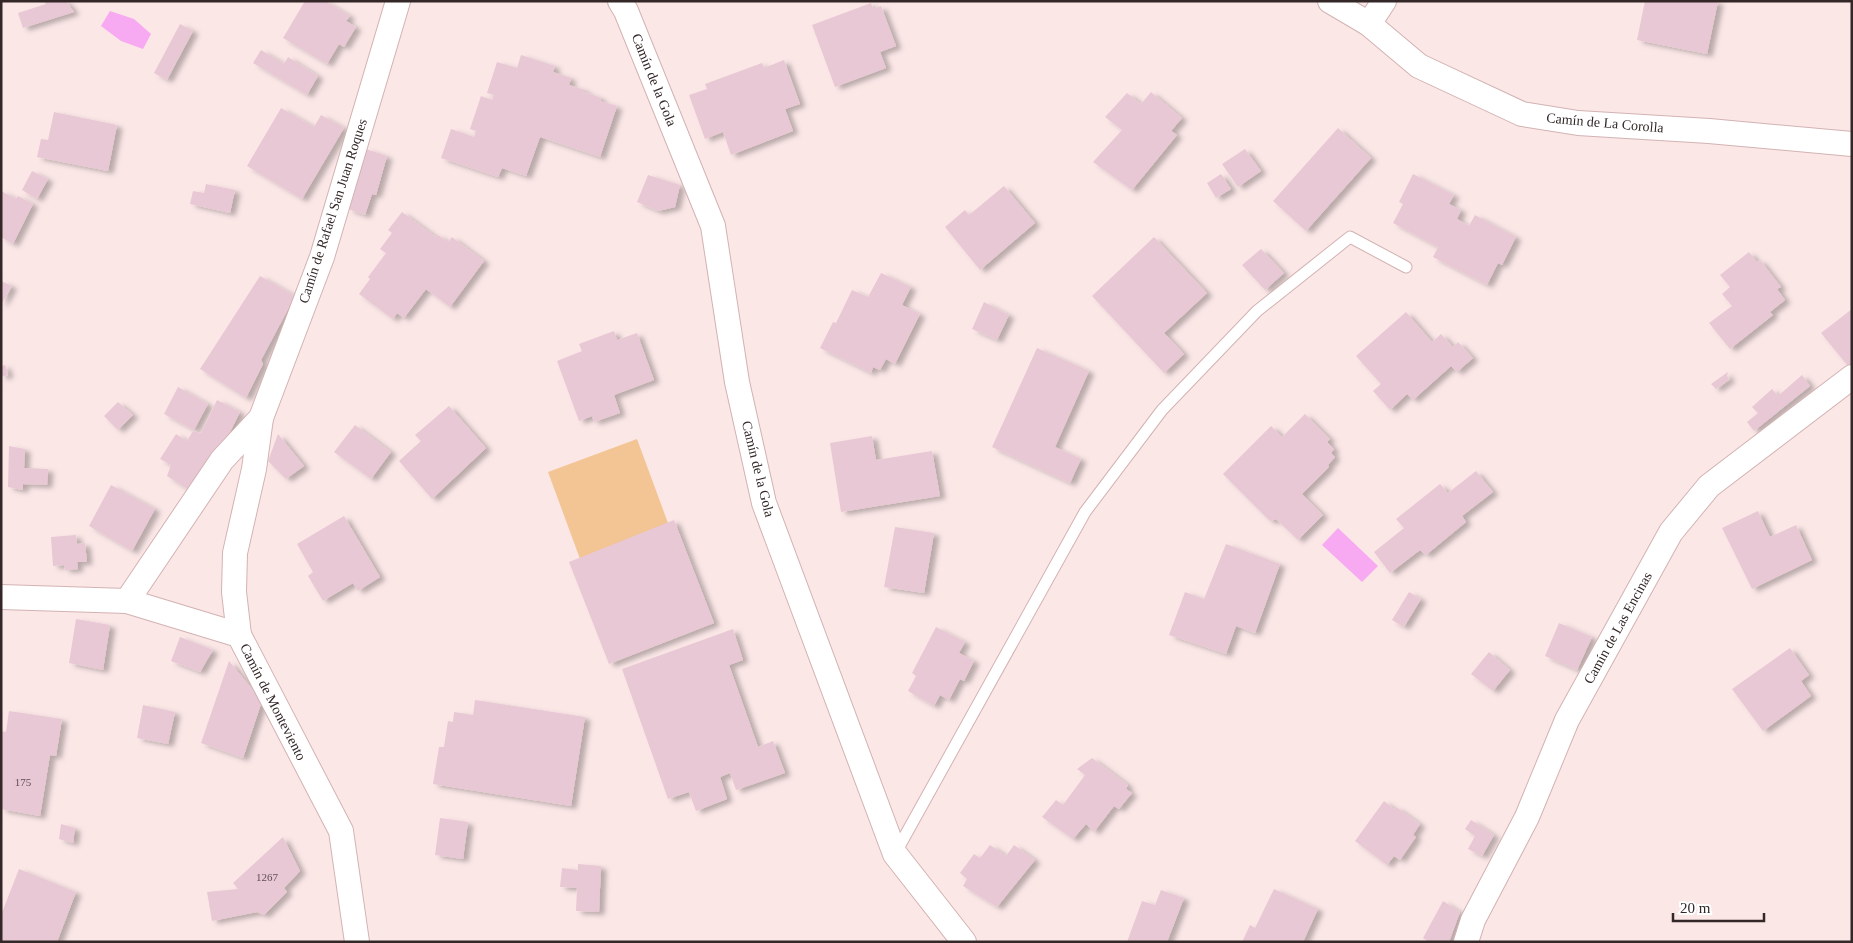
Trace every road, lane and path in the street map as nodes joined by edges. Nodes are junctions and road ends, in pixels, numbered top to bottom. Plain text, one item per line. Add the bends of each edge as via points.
1 (398, 1) edge
2 (620, 1) edge
3 (1330, 1) edge
4 (1384, 1) edge
5 (1368, 24) junction
6 (1852, 144) edge
7 (1406, 267) dead end
8 (1852, 377) edge
9 (261, 418) junction
10 (1, 598) edge
11 (127, 602) junction
12 (239, 636) junction
13 (895, 854) junction
14 (357, 942) edge
15 (964, 942) edge
16 (1466, 942) edge

1 - 9 street, Camín de Rafael San Juan Roques via 322,257
2 - 13 street, Camín de la Gola via 713,226 737,382 764,503
3 - 5 street, Camín de La Corolla
4 - 5 street
5 - 6 street, Camín de La Corolla via 1419,66 1522,114 1578,123 1709,130
7 - 13 lane via 1350,237 1257,311 1162,410 1085,512
8 - 16 street, Camín de Las Encinas via 1709,486 1671,532 1567,720 1527,817 1473,920
9 - 11 street, Camín de Rafael San Juan Roques via 222,460
9 - 12 street, Camín de Rafael San Juan Roques via 254,469 235,553 234,592
10 - 11 street, Camín de Monteviento
11 - 12 street, Camín de Monteviento
12 - 14 street, Camín de Monteviento via 341,831
13 - 15 street, Camín de la Gola

